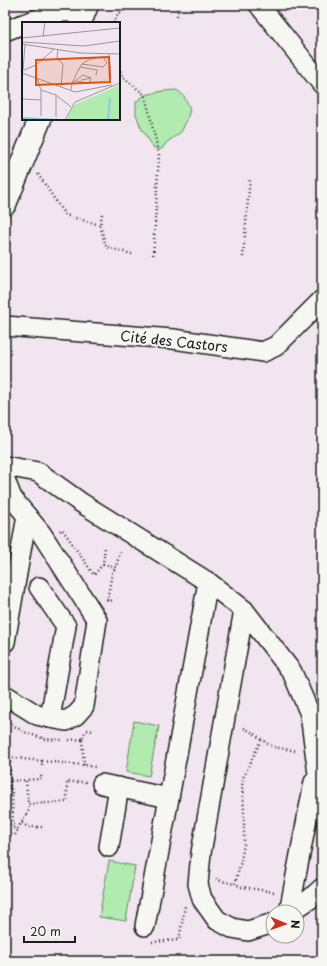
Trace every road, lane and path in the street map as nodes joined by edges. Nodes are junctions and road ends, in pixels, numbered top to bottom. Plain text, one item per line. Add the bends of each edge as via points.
1 (133, 5) edge
2 (179, 5) edge
3 (259, 5) edge
4 (84, 13) edge
5 (177, 16) dead end
6 (29, 22) edge
7 (114, 22) edge
8 (22, 25) edge
9 (5, 31) edge
10 (120, 70) edge
11 (322, 84) edge
12 (40, 120) edge
13 (25, 154) junction
14 (250, 178) dead end
15 (5, 204) edge
16 (102, 214) dead end
17 (100, 225) junction
18 (132, 254) dead end
19 (244, 257) dead end
20 (153, 258) dead end
21 (322, 300) edge
22 (5, 326) edge
23 (5, 466) edge
24 (5, 480) edge
25 (27, 516) junction
26 (120, 552) dead end
27 (103, 564) dead end
28 (208, 582) junction
29 (39, 587) dead end
30 (107, 600) dead end
31 (115, 601) dead end
32 (244, 610) junction
33 (5, 642) edge
34 (5, 695) edge
35 (50, 718) junction
36 (244, 728) dead end
37 (86, 730) dead end
38 (93, 731) dead end
39 (261, 740) junction
40 (294, 750) dead end
41 (5, 757) edge
42 (10, 758) junction
43 (317, 765) junction
44 (42, 766) dead end
45 (41, 776) dead end
46 (26, 780) junction
47 (10, 781) junction
48 (104, 784) junction
49 (5, 788) edge
50 (10, 788) junction
51 (169, 798) junction
52 (28, 804) junction
53 (322, 804) edge
54 (22, 823) junction
55 (43, 827) dead end
56 (18, 828) junction
57 (7, 835) dead end
58 (109, 847) dead end
59 (211, 876) dead end
60 (235, 884) junction
61 (322, 888) edge
62 (271, 892) dead end
63 (186, 904) dead end
64 (291, 904) edge
65 (301, 904) edge
66 (265, 925) edge
67 (145, 926) joint

1 - 7 path via 118,14
2 - 5 path
3 - 11 street
4 - 6 street via 61,12
8 - 9 street
10 - 20 path via 123,77 146,95 158,154
12 - 13 street
13 - 15 street
13 - 17 path via 65,215
14 - 19 path
16 - 17 path
17 - 18 path via 106,247
21 - 22 street, Cité des Castors via 276,346 263,352 173,339
23 - 28 street via 38,472 80,502
24 - 25 street via 12,498
25 - 33 street
25 - 35 street via 41,533 97,620 84,706 66,721
26 - 27 path via 116,567
28 - 32 street
28 - 51 street
29 - 35 street via 66,626
30 - 31 path
32 - 43 street via 292,672 310,714
32 - 66 street via 201,853 198,884 202,899 217,920 232,928 248,930
34 - 35 street via 37,715
36 - 39 path
37 - 38 path
39 - 40 path via 274,747
39 - 60 path via 243,778 244,844
41 - 42 path
42 - 44 path via 42,761
42 - 47 path
43 - 53 street
43 - 64 street
45 - 46 path via 42,779
46 - 47 path
46 - 52 path
47 - 50 path
48 - 51 street
48 - 52 path via 67,782 67,802
48 - 58 street
49 - 50 path
50 - 56 path via 13,828
51 - 67 street
52 - 54 path
54 - 55 path via 28,827
54 - 56 path
56 - 57 path via 15,835
59 - 60 path
60 - 62 path
61 - 65 street
63 - 67 path via 179,940 143,941

